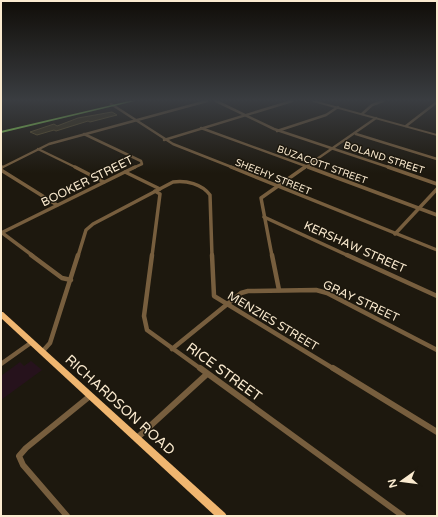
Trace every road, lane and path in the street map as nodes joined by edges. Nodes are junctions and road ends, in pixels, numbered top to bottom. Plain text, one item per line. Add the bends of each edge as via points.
1 (15, 125) edge
2 (30, 125) edge
3 (118, 125) edge
4 (144, 125) edge
5 (211, 125) edge
6 (265, 125) edge
7 (295, 125) edge
8 (367, 125) edge
9 (403, 125) edge
10 (406, 126) joint
11 (1, 128) edge
12 (201, 128) junction
13 (277, 131) junction
14 (1, 132) edge
15 (84, 134) junction
16 (356, 134) junction
17 (437, 135) edge
18 (164, 140) junction
19 (37, 149) junction
20 (333, 149) junction
21 (437, 159) edge
22 (306, 168) junction
23 (1, 169) edge
24 (125, 172) junction
25 (104, 182) junction
26 (437, 184) edge
27 (276, 187) junction
28 (158, 190) junction
29 (437, 190) edge
30 (57, 205) junction
31 (419, 209) junction
32 (437, 215) edge
33 (264, 217) junction
34 (1, 232) edge
35 (395, 234) junction
36 (437, 250) edge
37 (71, 280) junction
38 (279, 290) junction
39 (437, 296) edge
40 (226, 304) junction
41 (1, 314) edge
42 (32, 342) junction
43 (172, 348) junction
44 (437, 350) edge
45 (42, 352) junction
46 (1, 364) edge
47 (206, 374) junction
48 (90, 396) junction
49 (437, 432) edge
50 (137, 438) junction
51 (67, 516) edge
52 (222, 516) edge
53 (403, 516) edge

1 - 11 highway
2 - 14 highway
3 - 15 street
4 - 18 street, SHEEHY STREET
5 - 12 street
6 - 13 street, BOLAND STREET
7 - 13 street
8 - 16 street
9 - 10 street
10 - 17 street
12 - 18 street
12 - 22 street, BUZACOTT STREET
13 - 20 street, BOLAND STREET
15 - 19 street
15 - 24 street, BOOKER STREET via 142,161 142,164
16 - 20 street
16 - 21 street
18 - 27 street, SHEEHY STREET
19 - 23 street
19 - 25 street
20 - 22 street
20 - 26 street, BOLAND STREET
22 - 27 street
22 - 31 street, BUZACOTT STREET
23 - 30 street
24 - 25 street, BOOKER STREET
24 - 28 street
25 - 30 street, BOOKER STREET
27 - 33 street via 261,198
27 - 35 street, SHEEHY STREET
28 - 37 street, MENZIES STREET via 86,230
28 - 40 street, MENZIES STREET via 173,182 183,181 209,193 213,292 217,299
28 - 43 street, RICE STREET via 160,194 144,321 147,330
29 - 31 street
30 - 34 street, BOOKER STREET
31 - 32 street, BUZACOTT STREET
31 - 35 street
33 - 38 street
33 - 39 street, KERSHAW STREET
34 - 37 street via 62,278
35 - 36 street, SHEEHY STREET
37 - 45 street, MENZIES STREET via 50,343
38 - 40 street, GRAY STREET via 243,292
38 - 44 street, GRAY STREET via 322,291
40 - 43 street, GRAY STREET
40 - 49 street, MENZIES STREET
41 - 42 main road, RICHARDSON ROAD
42 - 45 main road, RICHARDSON ROAD
42 - 46 street
43 - 47 street, RICE STREET
45 - 48 main road, RICHARDSON ROAD
47 - 50 street
47 - 53 street, RICE STREET
48 - 50 main road, RICHARDSON ROAD
48 - 51 street via 19,456 20,461
50 - 52 main road, RICHARDSON ROAD

